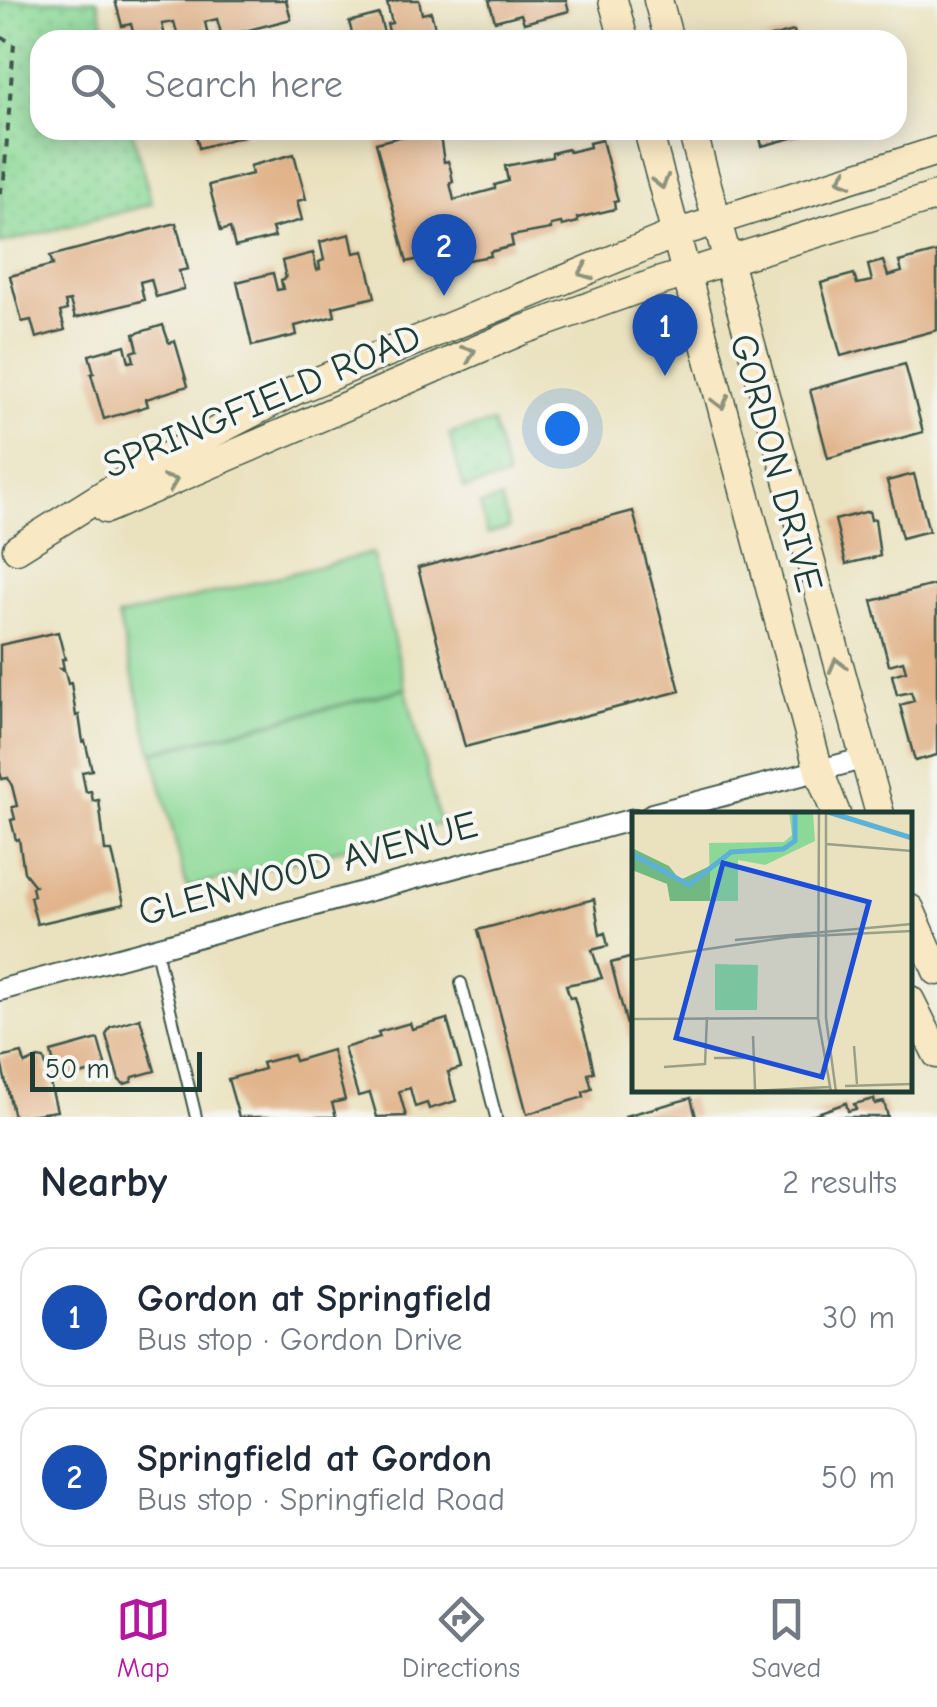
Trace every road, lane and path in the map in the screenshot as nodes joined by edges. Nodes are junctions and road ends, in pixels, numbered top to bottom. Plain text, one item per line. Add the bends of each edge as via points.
1 (613, 0) edge
2 (658, 0) edge
3 (621, 30) edge
4 (666, 30) edge
5 (0, 37) edge
6 (651, 140) edge
7 (695, 140) edge
8 (937, 150) edge
9 (0, 193) edge
10 (937, 196) edge
11 (716, 220) junction
12 (675, 234) junction
13 (726, 260) junction
14 (686, 274) junction
15 (9, 554) edge
16 (862, 759) junction
17 (819, 771) junction
18 (660, 812) edge
19 (835, 812) edge
20 (879, 812) edge
21 (632, 820) edge
22 (912, 914) edge
23 (155, 946) junction
24 (937, 971) edge
25 (461, 983) dead end
26 (0, 990) edge
27 (912, 1004) edge
28 (937, 1054) edge
29 (496, 1115) edge
30 (196, 1117) edge
31 (482, 1117) edge

1 - 3 main road
2 - 4 main road
5 - 9 path via 14,43
6 -> 12 main road, GORDON DRIVE
7 - 11 main road, GORDON DRIVE
8 -> 11 main road, SPRINGFIELD ROAD
10 - 13 main road, SPRINGFIELD ROAD
11 - 12 main road, SPRINGFIELD ROAD
11 - 13 main road, GORDON DRIVE
12 - 14 main road, GORDON DRIVE
12 -> 15 main road, SPRINGFIELD ROAD via 296,390 149,466
13 - 14 main road, SPRINGFIELD ROAD
16 -> 13 main road, GORDON DRIVE
15 -> 14 main road, SPRINGFIELD ROAD via 523,330
14 -> 17 main road, GORDON DRIVE
16 - 17 street
16 - 20 main road, GORDON DRIVE
17 - 18 street
17 - 19 main road, GORDON DRIVE
21 - 23 street, GLENWOOD AVENUE
22 - 24 main road
23 - 26 street, GLENWOOD AVENUE
23 - 30 lane
25 - 29 lane
27 - 28 main road
29 - 31 lane

